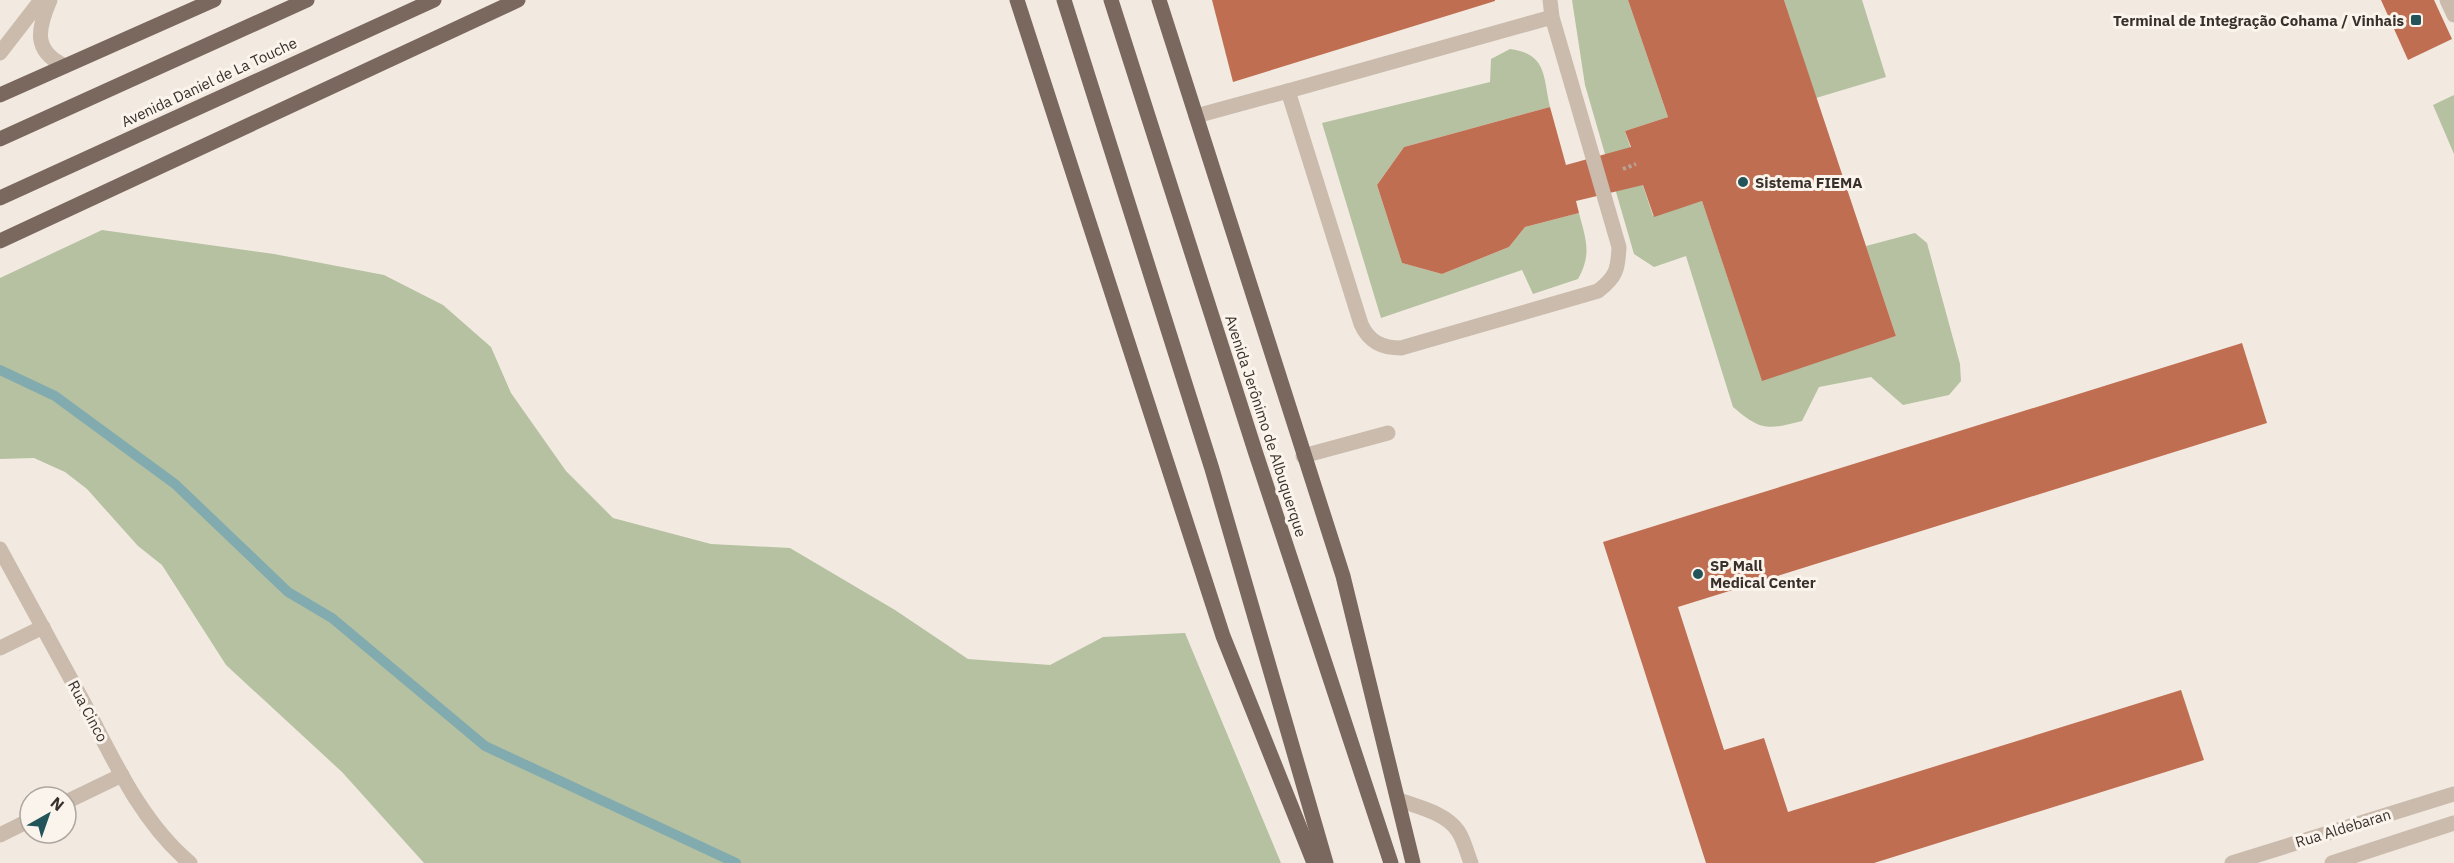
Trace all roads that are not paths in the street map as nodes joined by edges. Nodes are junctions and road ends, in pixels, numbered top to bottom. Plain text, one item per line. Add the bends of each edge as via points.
1 (41, 0) edge
2 (50, 0) edge
3 (214, 0) edge
4 (307, 0) edge
5 (434, 0) edge
6 (518, 0) edge
7 (1017, 0) edge
8 (1064, 0) edge
9 (1111, 0) edge
10 (1160, 0) edge
11 (1550, 0) edge
12 (2447, 0) edge
13 (2454, 15) edge
14 (1552, 17) junction
15 (0, 53) edge
16 (65, 66) junction
17 (1288, 91) junction
18 (0, 95) edge
19 (1196, 116) junction
20 (0, 140) edge
21 (0, 198) edge
22 (0, 241) edge
23 (1388, 433) dead end
24 (1303, 456) junction
25 (0, 549) edge
26 (44, 627) junction
27 (0, 648) edge
28 (122, 775) junction
29 (2454, 794) edge
30 (78, 796) edge
31 (1399, 800) junction
32 (2454, 823) edge
33 (18, 826) edge
34 (0, 835) edge
35 (190, 863) edge
36 (1314, 863) edge
37 (1326, 863) edge
38 (1391, 863) edge
39 (1413, 863) edge
40 (1471, 863) edge
41 (2232, 863) edge
42 (2332, 863) edge

1 - 15 street
2 - 16 street via 40,34 42,47
3 - 16 main road
4 - 20 main road
5 - 21 main road, Avenida Daniel de La Touche
6 - 22 main road
7 - 36 main road via 1223,636
8 - 37 main road via 1212,469
9 - 38 main road, Avenida Jerônimo de Albuquerque
10 - 19 main road
11 - 14 street
12 - 13 street
14 - 17 street
14 - 17 street via 1619,247 1618,267 1611,281 1598,291 1401,348 1378,344 1361,324
16 - 18 main road
17 - 19 street
19 - 24 main road
23 - 24 street
24 - 31 main road via 1342,576
25 - 26 street, Rua Cinco
26 - 27 street
26 - 28 street, Rua Cinco
28 - 30 street
28 - 35 street, Rua Cinco via 148,817
29 - 41 street, Rua Aldebaran
31 - 39 main road
31 - 40 street via 1437,815 1458,831
32 - 42 street, Rua Aldebaran
33 - 34 street

